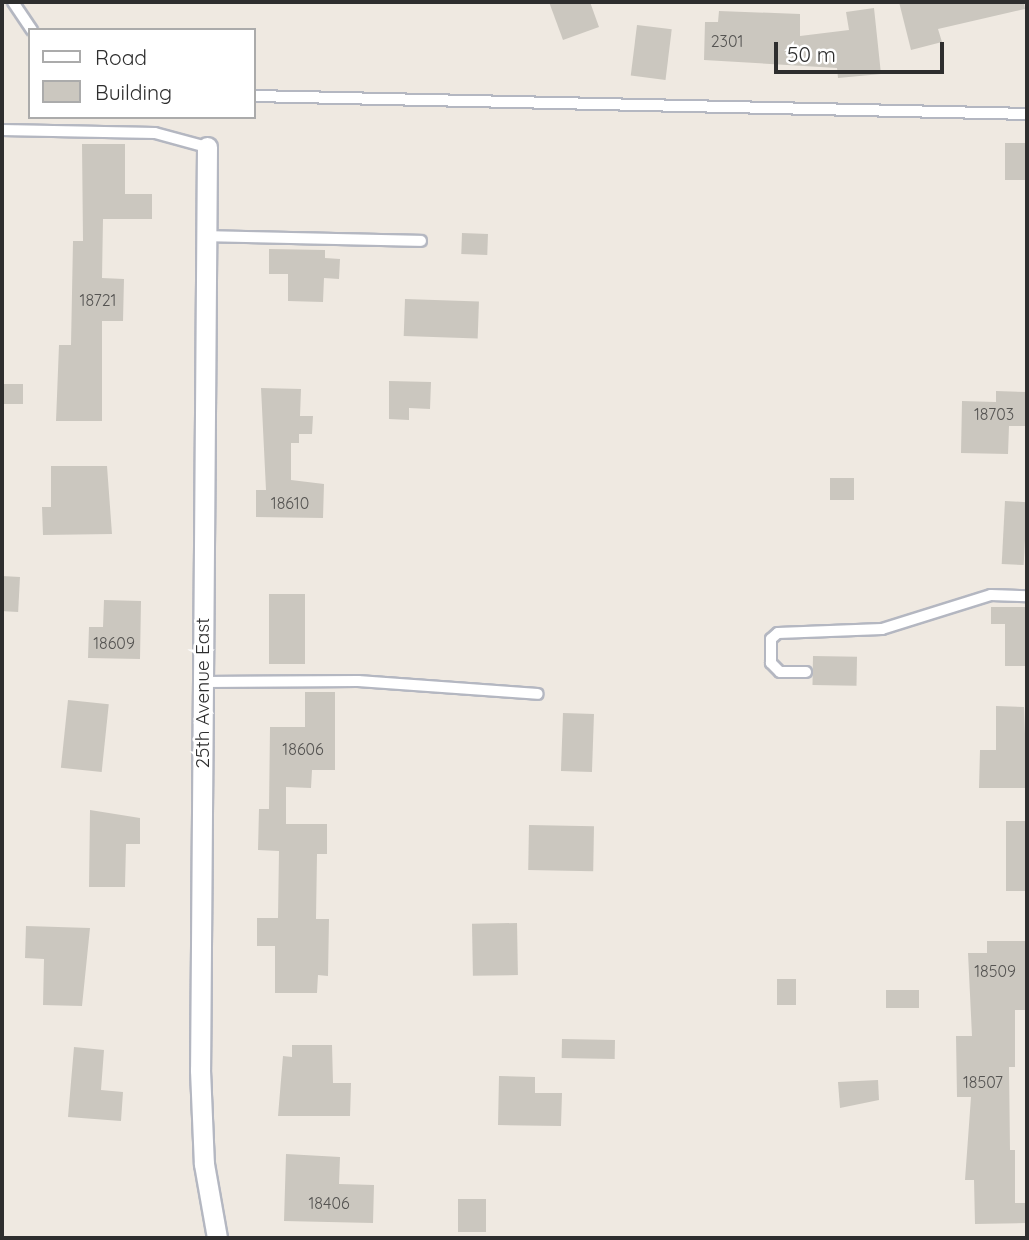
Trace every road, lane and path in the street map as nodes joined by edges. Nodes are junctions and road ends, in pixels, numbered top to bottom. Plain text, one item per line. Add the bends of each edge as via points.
1 (13, 2) edge
2 (31, 28) edge
3 (256, 96) edge
4 (1027, 114) edge
5 (2, 130) edge
6 (207, 147) joint
7 (206, 236) junction
8 (421, 241) dead end
9 (1027, 596) edge
10 (806, 672) dead end
11 (203, 682) junction
12 (538, 694) dead end
13 (217, 1238) edge

1 - 2 lane
3 - 4 lane
5 - 6 lane via 156,133
6 - 7 street, 25th Avenue East
7 - 8 lane
7 - 11 street, 25th Avenue East
9 - 10 lane via 991,595 882,629 778,633 771,639 771,663 780,672
11 - 12 lane via 358,681
11 - 13 street, 25th Avenue East via 200,1070 204,1164

